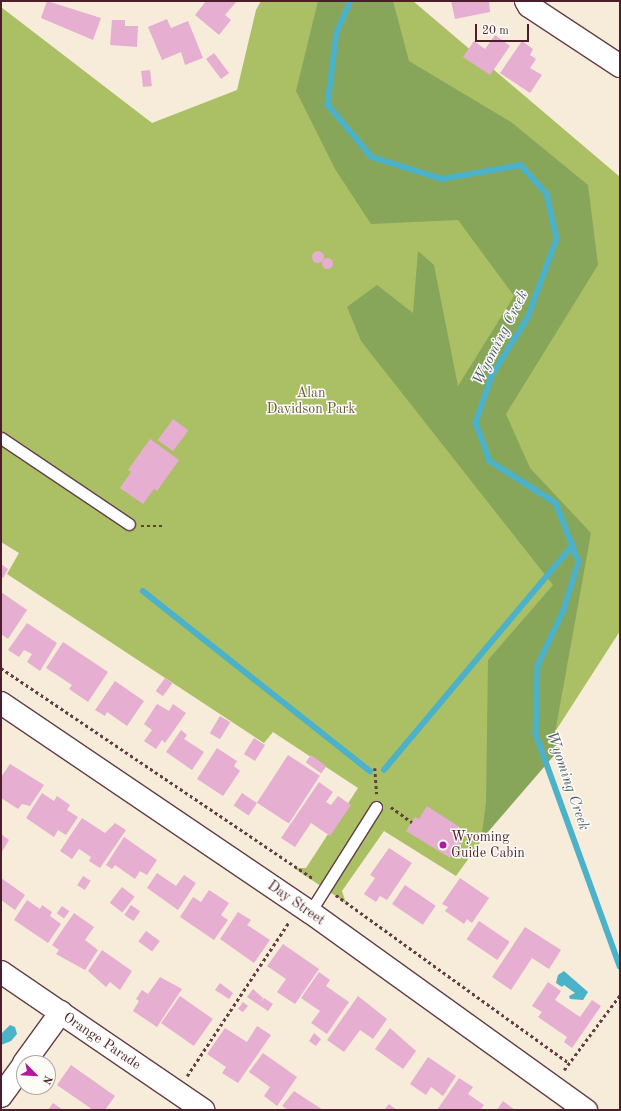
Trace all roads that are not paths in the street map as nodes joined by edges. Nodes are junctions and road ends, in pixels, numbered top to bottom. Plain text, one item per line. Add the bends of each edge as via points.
1 (526, 1) edge
2 (620, 66) edge
3 (1, 438) edge
4 (129, 524) road end
5 (1, 703) edge
6 (377, 803) road end
7 (305, 908) junction
8 (1, 972) edge
9 (61, 1012) junction
10 (30, 1055) edge
11 (16, 1074) edge
12 (1, 1096) edge
13 (574, 1107) edge
14 (203, 1110) edge

1 - 2 street via 529,6
3 - 4 lane
5 - 7 street, Day Street
6 - 7 lane via 326,887
7 - 13 street, Day Street via 552,1087
8 - 9 street, Orange Parade
9 - 10 street
9 - 14 street, Orange Parade
11 - 12 street

